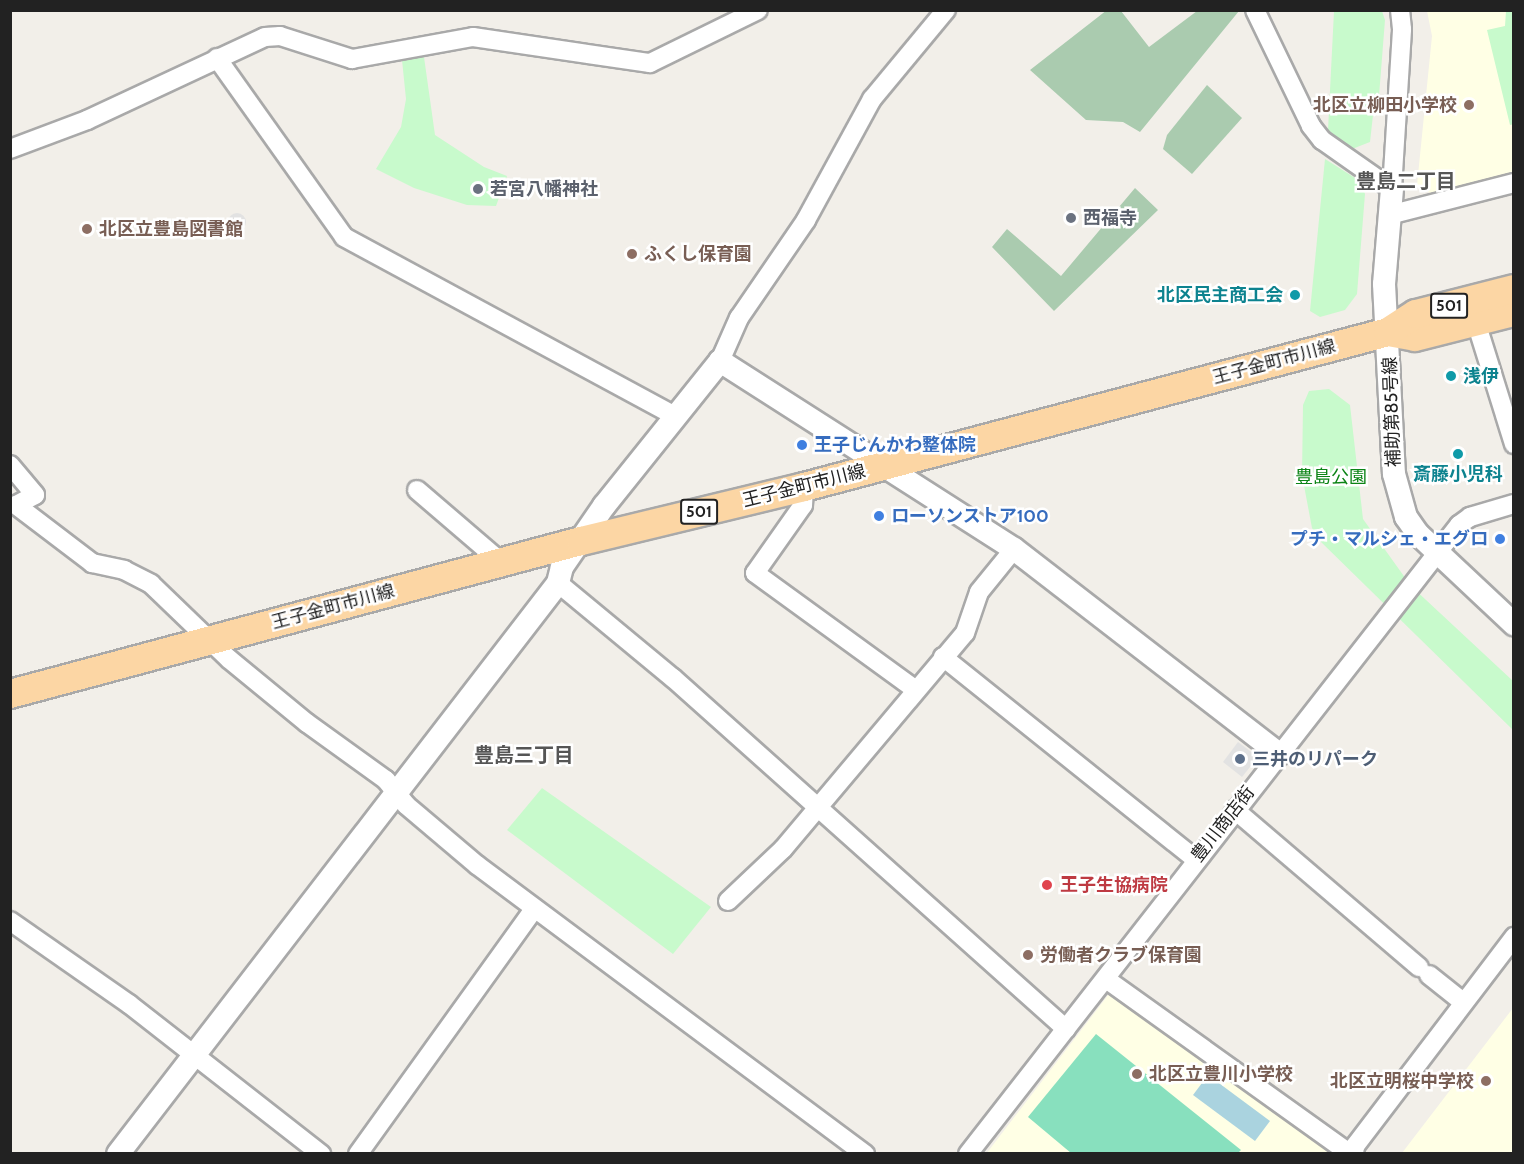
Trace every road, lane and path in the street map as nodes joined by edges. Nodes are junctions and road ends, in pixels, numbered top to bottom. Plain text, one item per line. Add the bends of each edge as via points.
1 (758, 10) edge
2 (946, 10) edge
3 (1256, 10) edge
4 (1400, 10) edge
5 (217, 58) junction
6 (10, 149) edge
7 (1514, 183) edge
8 (1392, 189) junction
9 (1389, 214) junction
10 (1514, 289) edge
11 (1514, 312) edge
12 (1476, 322) junction
13 (1388, 332) junction
14 (720, 361) junction
15 (675, 416) junction
16 (1510, 419) edge
17 (1514, 444) edge
18 (10, 465) edge
19 (883, 466) junction
20 (804, 487) junction
21 (417, 490) dead end
22 (1514, 504) edge
23 (581, 541) junction
24 (1014, 549) junction
25 (1436, 553) junction
26 (501, 562) junction
27 (558, 584) junction
28 (1514, 624) edge
29 (212, 639) junction
30 (944, 657) junction
31 (916, 690) junction
32 (10, 694) edge
33 (1279, 754) junction
34 (396, 792) junction
35 (818, 809) junction
36 (1235, 810) junction
37 (1196, 860) junction
38 (728, 901) dead end
39 (534, 909) junction
40 (10, 921) edge
41 (1514, 937) edge
42 (1106, 979) junction
43 (1463, 1002) junction
44 (1066, 1029) junction
45 (196, 1054) junction
46 (118, 1154) edge
47 (321, 1154) edge
48 (358, 1154) edge
49 (866, 1154) edge
50 (968, 1154) edge
51 (1352, 1154) edge

1 - 5 street via 650,63 473,37 352,59 272,36
2 - 14 street via 872,99 806,220 739,318
3 - 8 street via 1316,133
4 - 8 street
5 - 6 street via 87,120
5 - 15 street via 344,237
7 - 9 street
8 - 9 street, 補助第85号線
9 - 13 street, 補助第85号線 via 1384,284
10 - 13 main road, 王子金町市川線 / 501 via 1416,314
11 - 12 main road, 王子金町市川線 / 501
12 - 13 main road, 王子金町市川線 / 501 via 1415,337
12 - 16 street
13 - 19 main road, 王子金町市川線 / 501
13 - 25 street, 補助第85号線 via 1394,474 1406,517
14 - 15 street
14 - 19 street
15 - 23 street
16 - 17 street
18 - 29 street via 35,495 16,505 92,563 124,570 152,584
19 - 20 main road, 王子金町市川線 / 501
19 - 24 street
20 - 23 main road, 王子金町市川線 / 501
20 - 31 street via 803,505 755,573
21 - 26 street
22 - 25 street, 豊川商店街 via 1470,517
23 - 26 main road, 王子金町市川線 / 501
23 - 27 street via 562,567
24 - 30 street via 979,592 965,633
24 - 33 street
25 - 28 street, 補助第85号線
25 - 33 street, 豊川商店街
26 - 29 main road, 王子金町市川線 / 501
27 - 34 street
27 - 35 street via 673,678
29 - 32 main road, 王子金町市川線 / 501
29 - 34 street via 229,659 386,780
30 - 31 street
30 - 37 street
31 - 35 street
33 - 36 street, 豊川商店街
34 - 39 street via 406,805
34 - 45 street
35 - 38 street
35 - 44 street
36 - 37 street, 豊川商店街
36 - 43 street
37 - 42 street, 豊川商店街
39 - 48 street
39 - 49 street
40 - 45 street
41 - 43 street
42 - 44 street, 豊川商店街
42 - 51 street
43 - 51 street via 1354,1146
44 - 50 street, 豊川商店街
45 - 46 street
45 - 47 street

